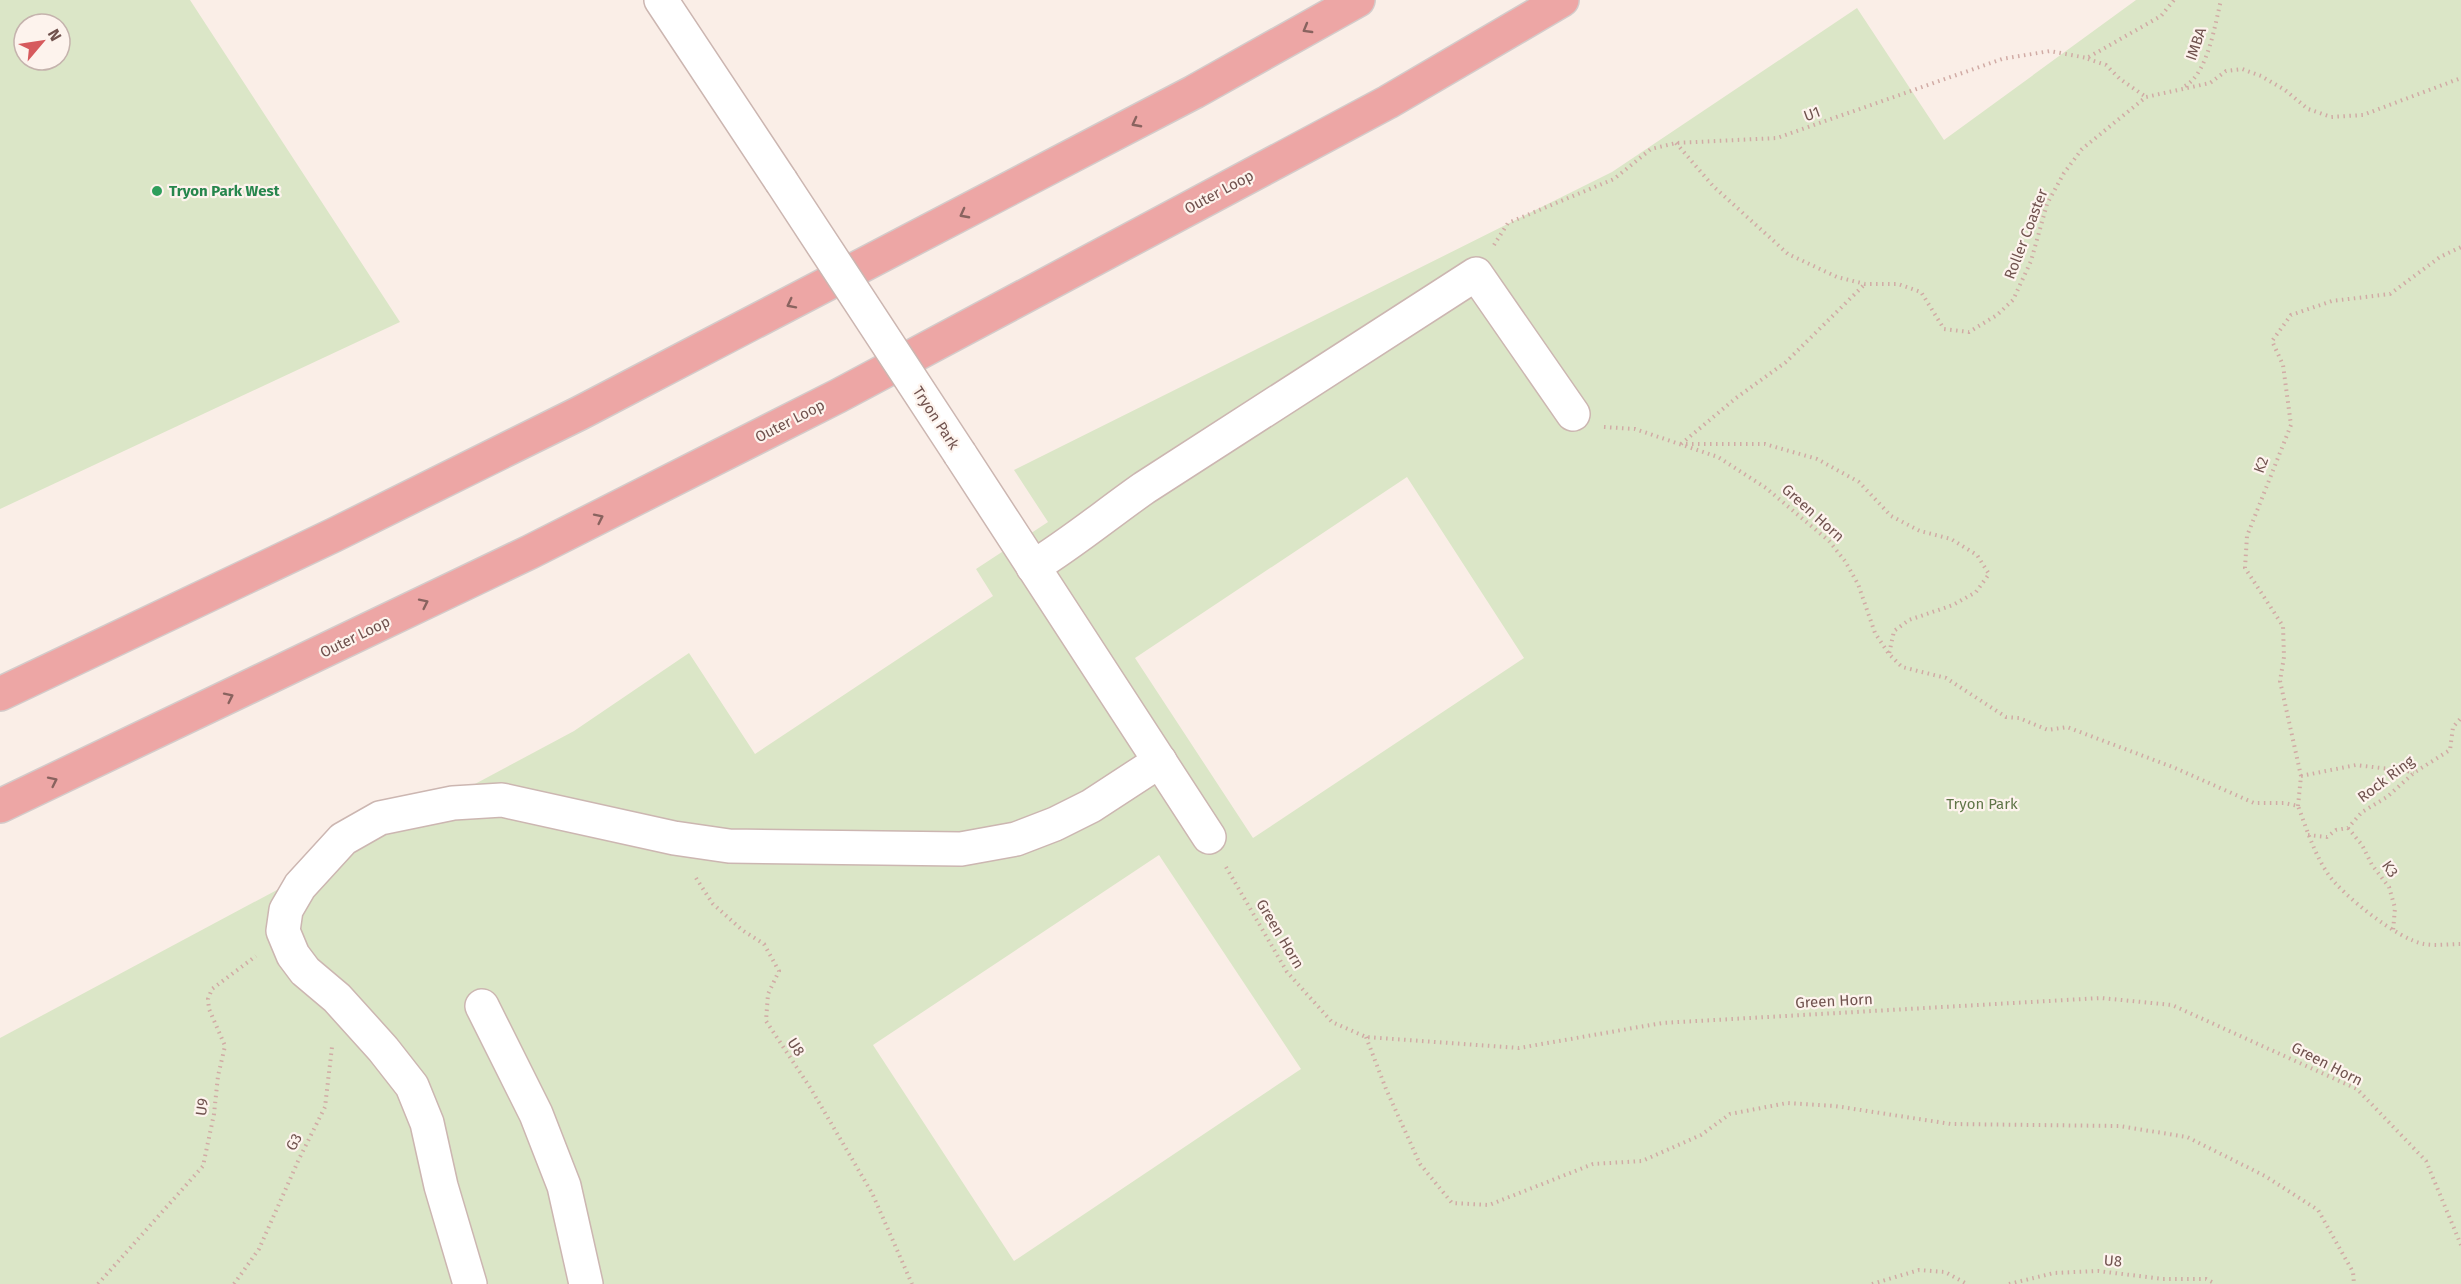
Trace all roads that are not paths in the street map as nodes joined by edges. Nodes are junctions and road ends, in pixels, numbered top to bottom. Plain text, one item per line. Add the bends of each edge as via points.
1 (661, 0) edge
2 (1358, 0) edge
3 (1562, 0) edge
4 (1573, 414) road end
5 (1033, 567) junction
6 (0, 694) edge
7 (1160, 761) junction
8 (0, 806) edge
9 (1209, 837) road end
10 (482, 1006) dead end
11 (470, 1284) edge
12 (586, 1284) edge

1 - 5 street, Tryon Park, bridge
2 -> 6 highway via 1194,92 610,397 334,535
8 -> 3 highway, Outer Loop via 530,552 828,402 1388,102
4 - 5 street via 1476,274 1144,488
5 - 7 street, Tryon Park
7 - 9 street, Tryon Park
7 - 11 street via 1091,806 1055,824 1016,839 961,849 729,846 674,838 502,800 453,803 380,818 343,839 300,886 286,910 283,932 305,971 337,998 412,1086 427,1124
10 - 12 street via 536,1114 564,1186

